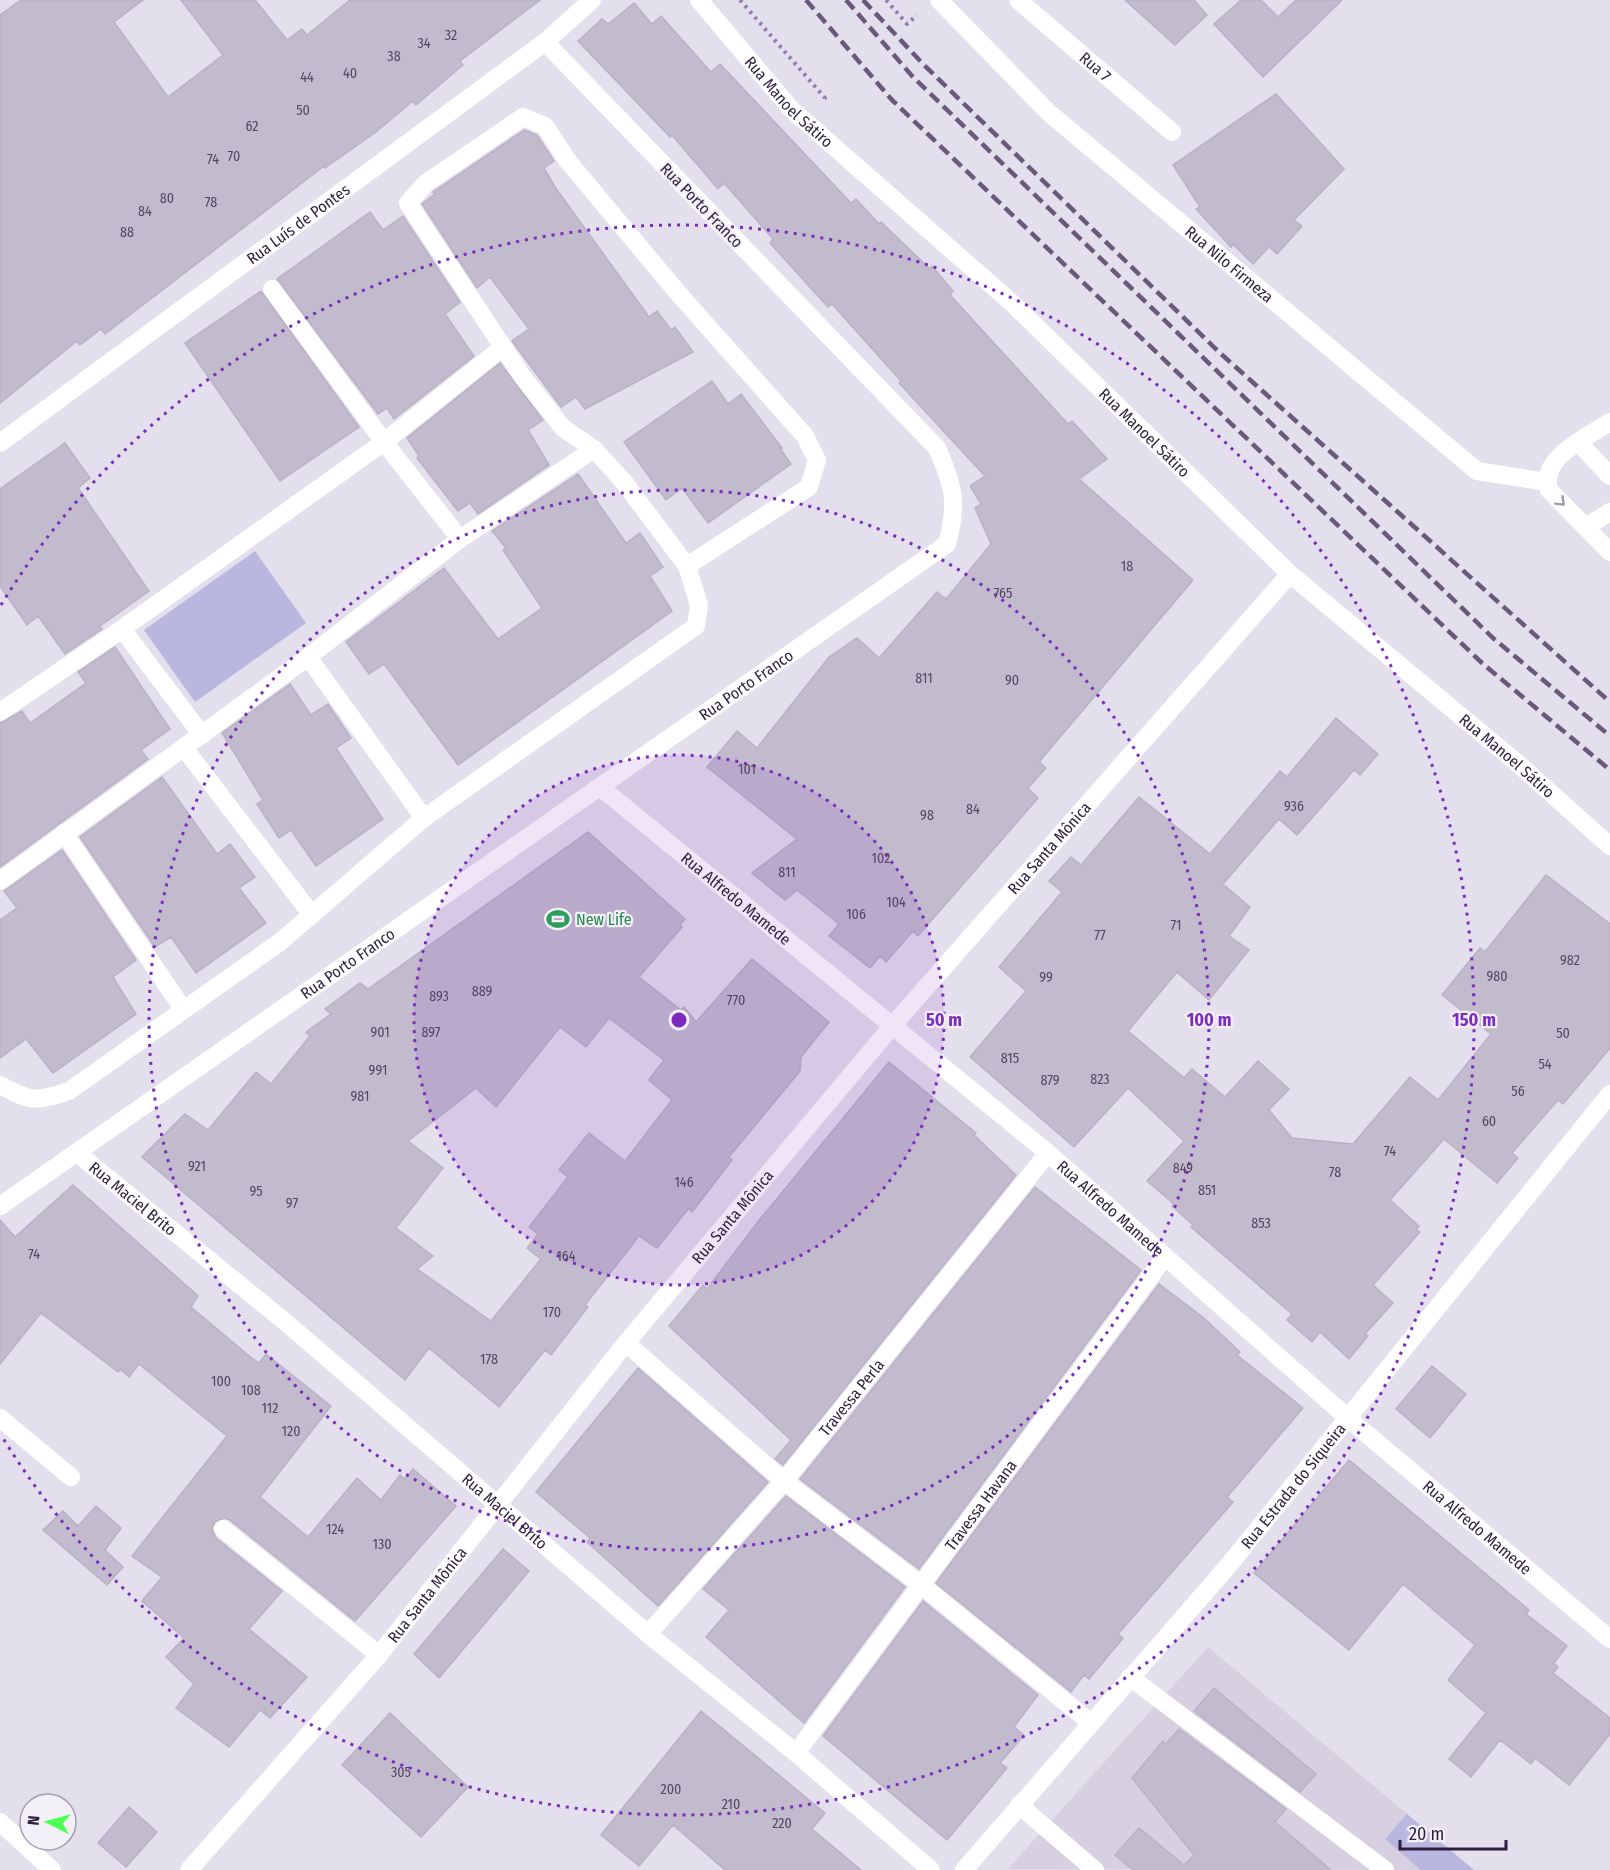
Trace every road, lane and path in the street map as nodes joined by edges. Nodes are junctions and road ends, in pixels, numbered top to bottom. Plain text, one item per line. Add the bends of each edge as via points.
1 (592, 0) edge
2 (699, 0) edge
3 (886, 0) edge
4 (939, 0) edge
5 (1018, 0) edge
6 (916, 6) dead end
7 (545, 42) junction
8 (1172, 132) dead end
9 (272, 288) dead end
10 (503, 347) junction
11 (1610, 422) edge
12 (384, 442) junction
13 (0, 443) edge
14 (1579, 443) junction
15 (594, 448) junction
16 (1610, 476) edge
17 (1547, 478) junction
18 (1610, 512) edge
19 (1586, 527) junction
20 (460, 539) junction
21 (1610, 552) edge
22 (687, 566) junction
23 (1290, 574) junction
24 (122, 629) junction
25 (308, 657) junction
26 (0, 712) edge
27 (202, 735) junction
28 (184, 748) junction
29 (600, 787) junction
30 (424, 818) junction
31 (64, 833) junction
32 (1610, 846) edge
33 (0, 881) edge
34 (312, 915) junction
35 (183, 1009) junction
36 (892, 1025) junction
37 (0, 1085) edge
38 (1610, 1094) edge
39 (77, 1153) junction
40 (1048, 1153) junction
41 (0, 1206) edge
42 (1164, 1258) junction
43 (626, 1343) junction
44 (0, 1418) edge
45 (1349, 1419) junction
46 (71, 1477) dead end
47 (784, 1481) junction
48 (499, 1503) junction
49 (223, 1530) dead end
50 (920, 1584) junction
51 (648, 1634) junction
52 (1610, 1639) edge
53 (379, 1655) junction
54 (1130, 1677) junction
55 (1090, 1722) junction
56 (796, 1753) junction
57 (1019, 1805) junction
58 (0, 1822) edge
59 (969, 1864) edge
60 (52, 1870) edge
61 (189, 1870) edge
62 (931, 1870) edge
63 (988, 1870) edge
64 (1095, 1870) edge
65 (1385, 1870) edge

1 - 7 street, Rua Luís de Pontes
2 - 23 street, Rua Manoel Sátiro via 791,109 1012,303
3 - 6 path via 907,24 921,12
4 - 17 street, Rua Nilo Firmeza via 1048,112 1477,471
5 - 8 street, Rua 7
7 - 13 street, Rua Luís de Pontes
7 - 29 street, Rua Porto Franco via 937,448 952,481 955,515 947,544
9 - 12 street
10 - 12 street
10 - 15 street via 563,428
10 - 22 street via 408,203 426,183 523,117 545,126 567,160 648,257 805,436 817,460 809,487
11 - 14 street
12 - 20 street
12 - 24 street
14 - 16 street
14 - 17 street via 1559,456
15 - 20 street
15 - 22 street
17 -> 19 street via 1549,490
18 - 19 street
19 - 21 street
20 - 25 street
22 - 30 street via 699,605 696,626
23 - 32 street, Rua Manoel Sátiro via 1516,762
23 - 36 street, Rua Santa Mônica
24 - 26 street
24 - 27 street
25 - 27 street
25 - 30 street
27 - 28 street
28 - 31 street
28 - 34 street
29 - 36 street, Rua Alfredo Mamede
29 - 39 street, Rua Porto Franco
30 - 34 street
31 - 33 street
31 - 35 street
34 - 35 street
35 - 37 street via 69,1091 40,1101
36 - 40 street, Rua Alfredo Mamede
36 - 43 street, Rua Santa Mônica
38 - 45 street, Rua Estrada do Siqueira
39 - 41 street, Rua Porto Franco
39 - 48 street, Rua Maciel Brito
40 - 42 street, Rua Alfredo Mamede
40 - 47 street, Travessa Perla
42 - 45 street, Rua Alfredo Mamede
42 - 50 street, Travessa Havana
43 - 47 street
43 - 48 street, Rua Santa Mônica
44 - 46 street
45 - 52 street, Rua Alfredo Mamede
45 - 54 street, Rua Estrada do Siqueira
47 - 50 street
47 - 51 street, Travessa Perla
48 - 51 street, Rua Maciel Brito
48 - 53 street, Rua Santa Mônica
49 - 53 street
50 - 55 street
50 - 56 street, Travessa Havana
51 - 56 street, Rua Maciel Brito
53 - 61 street, Rua Santa Mônica
54 - 55 street, Rua Estrada do Siqueira
54 - 65 street
55 - 57 street, Rua Estrada do Siqueira
56 - 62 street, Rua Maciel Brito
57 - 59 street, Rua Estrada do Siqueira
57 - 64 street
58 - 60 street
59 - 63 street

